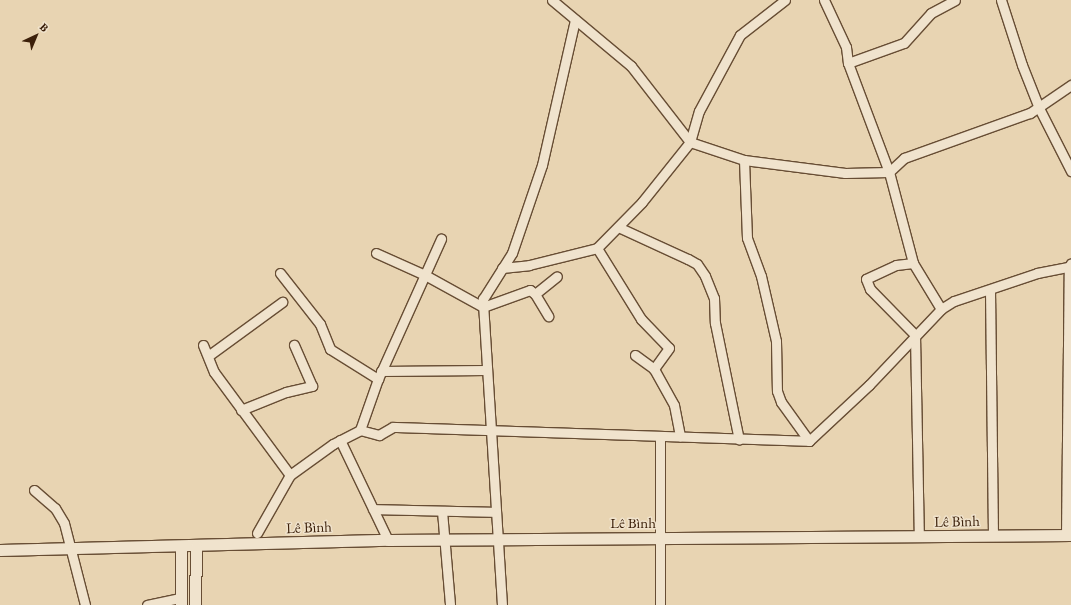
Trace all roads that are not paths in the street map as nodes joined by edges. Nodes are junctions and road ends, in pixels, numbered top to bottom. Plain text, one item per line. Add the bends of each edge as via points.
1 (554, 0) edge
2 (785, 0) edge
3 (824, 0) edge
4 (954, 0) edge
5 (1001, 0) edge
6 (575, 20) junction
7 (848, 63) junction
8 (1071, 85) edge
9 (1039, 108) junction
10 (690, 142) junction
11 (744, 160) junction
12 (1071, 171) edge
13 (889, 172) junction
14 (618, 227) junction
15 (441, 239) dead end
16 (597, 248) junction
17 (376, 253) dead end
18 (913, 263) junction
19 (1070, 265) edge
20 (502, 268) junction
21 (280, 273) dead end
22 (425, 275) junction
23 (557, 276) dead end
24 (990, 290) junction
25 (536, 294) junction
26 (282, 302) dead end
27 (483, 307) junction
28 (941, 309) junction
29 (548, 316) dead end
30 (915, 335) junction
31 (203, 345) dead end
32 (294, 345) dead end
33 (635, 355) dead end
34 (208, 356) junction
35 (654, 369) junction
36 (486, 370) junction
37 (380, 375) junction
38 (241, 410) junction
39 (360, 430) junction
40 (492, 432) junction
41 (660, 436) junction
42 (680, 436) junction
43 (340, 440) junction
44 (739, 440) junction
45 (809, 441) junction
46 (290, 475) junction
47 (34, 490) dead end
48 (373, 509) junction
49 (442, 511) junction
50 (496, 512) junction
51 (257, 532) dead end
52 (1068, 535) edge
53 (993, 536) junction
54 (919, 537) junction
55 (661, 538) junction
56 (498, 539) junction
57 (388, 540) junction
58 (445, 540) junction
59 (196, 546) junction
60 (181, 547) junction
61 (71, 548) junction
62 (0, 550) edge
63 (181, 602) edge
64 (85, 605) edge
65 (148, 605) edge
66 (195, 605) edge
67 (450, 605) edge
68 (502, 605) edge
69 (660, 605) edge

1 - 6 street
2 - 10 street via 740,35 699,111
3 - 7 street via 846,47
4 - 7 street via 931,13 904,43
5 - 9 street
6 - 10 street via 631,66
6 - 20 street via 542,165 512,253
7 - 13 street
8 - 9 street
9 - 12 street
9 - 13 street via 954,142 904,158
10 - 11 street
10 - 14 street via 642,202
11 - 13 street via 845,173
11 - 45 street via 747,238 761,276 776,341 777,391
13 - 18 street
14 - 16 street
14 - 44 street via 697,264 705,276 714,298 715,323
15 - 22 street
16 - 20 street
16 - 35 street via 641,319 669,348
17 - 22 street
18 - 28 street
18 - 30 street via 896,265 866,279 870,289
19 - 24 street via 1037,273
19 - 52 street
20 - 27 street via 483,299
21 - 37 street via 320,324 330,349
22 - 27 street
22 - 37 street
23 - 25 street
24 - 28 street via 954,301
24 - 53 street
25 - 27 street via 530,290
25 - 29 street
26 - 34 street
27 - 36 street
28 - 30 street
30 - 45 street via 869,385
30 - 54 street
31 - 34 street
32 - 38 street via 312,386 286,392
33 - 35 street
34 - 38 street via 214,372
35 - 42 street via 674,406
36 - 37 street
36 - 40 street
37 - 39 street
38 - 46 street
39 - 40 street via 378,435 393,427
39 - 43 street
40 - 41 street
40 - 50 street
41 - 42 street
41 - 55 street
42 - 44 street
43 - 46 street
43 - 48 street
44 - 45 street
46 - 51 street
47 - 61 street via 59,514
48 - 49 street
48 - 57 street
49 - 50 street
49 - 58 street
50 - 56 street
52 - 53 street, Lê Bình
53 - 54 street, Lê Bình
54 - 55 street, Lê Bình
55 - 56 street, Lê Bình
55 - 69 street
56 - 58 street, Lê Bình
56 - 68 street
57 - 58 street, Lê Bình
57 - 59 street, Lê Bình
58 - 67 street
59 - 60 street, Lê Bình
59 - 66 street
60 - 61 street, Lê Bình
60 - 63 street
61 - 62 street, Lê Bình
61 - 64 street
63 - 65 street

